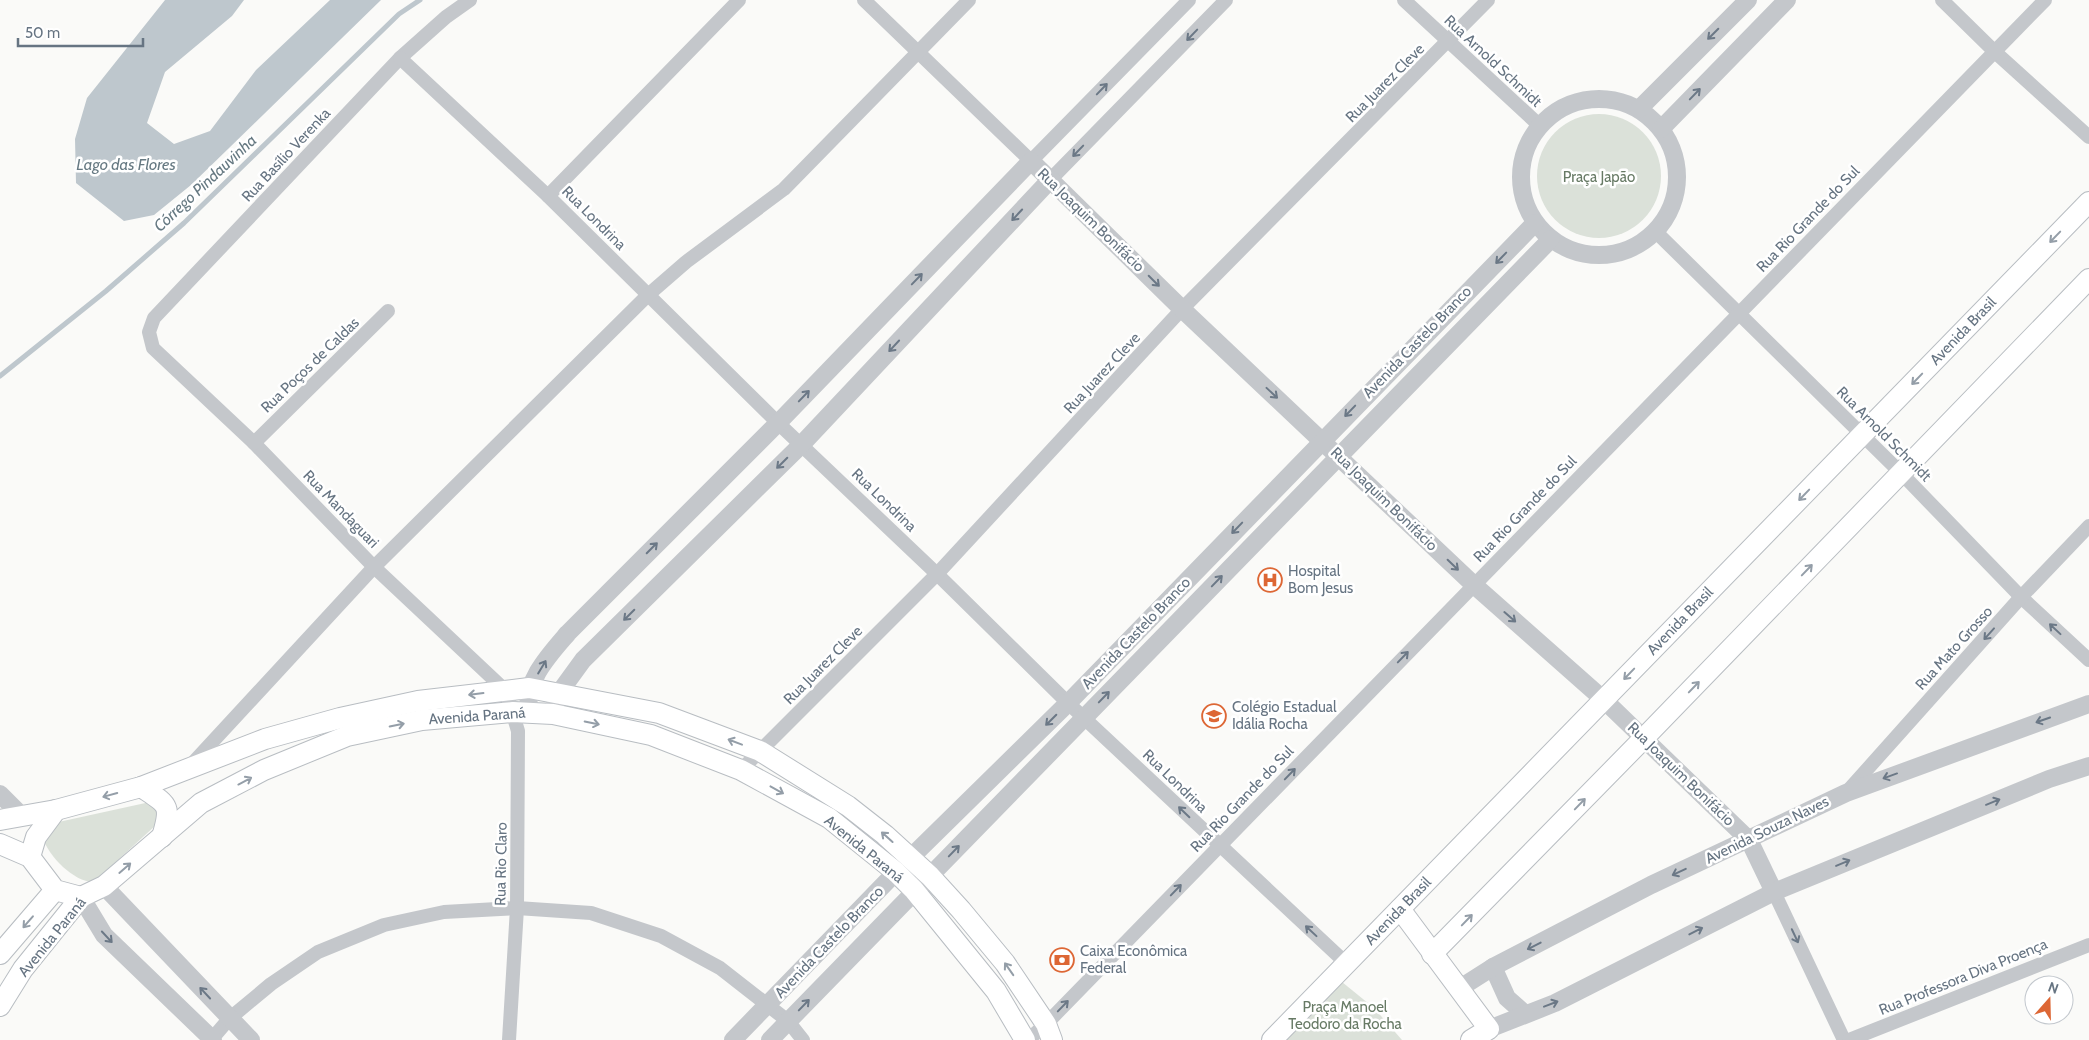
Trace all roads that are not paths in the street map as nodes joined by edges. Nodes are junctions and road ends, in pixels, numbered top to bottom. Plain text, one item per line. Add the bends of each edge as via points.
1 (470, 0) edge
2 (739, 0) edge
3 (864, 0) edge
4 (970, 0) edge
5 (1189, 0) edge
6 (1226, 0) edge
7 (1404, 0) edge
8 (1488, 0) edge
9 (1748, 0) edge
10 (1787, 0) edge
11 (1942, 0) edge
12 (2045, 0) edge
13 (1448, 43) junction
14 (917, 52) junction
15 (1995, 52) junction
16 (400, 58) junction
17 (1639, 109) junction
18 (1539, 125) junction
19 (1661, 128) junction
20 (2089, 137) edge
21 (1031, 161) junction
22 (1051, 179) junction
23 (548, 196) junction
24 (2089, 202) edge
25 (1535, 223) junction
26 (1655, 231) junction
27 (1551, 239) junction
28 (2089, 279) edge
29 (648, 295) junction
30 (1182, 309) junction
31 (388, 311) dead end
32 (1739, 313) junction
33 (153, 348) joint
34 (778, 423) junction
35 (1862, 435) junction
36 (1322, 440) junction
37 (254, 443) junction
38 (802, 444) junction
39 (1339, 456) junction
40 (1901, 473) junction
41 (2089, 526) edge
42 (374, 567) junction
43 (937, 574) junction
44 (1474, 585) junction
45 (2021, 597) junction
46 (2089, 660) edge
47 (529, 688) junction
48 (506, 691) junction
49 (559, 693) junction
50 (1604, 700) junction
51 (1068, 703) junction
52 (2089, 704) edge
53 (521, 712) junction
54 (554, 714) junction
55 (1085, 717) junction
56 (1644, 738) junction
57 (760, 751) junction
58 (2089, 766) edge
59 (189, 768) junction
60 (741, 770) junction
61 (141, 786) junction
62 (1846, 793) junction
63 (0, 794) edge
64 (56, 810) junction
65 (21, 815) junction
66 (0, 820) edge
67 (162, 837) junction
68 (1749, 840) junction
69 (0, 844) edge
70 (1219, 846) junction
71 (30, 857) junction
72 (903, 866) junction
73 (930, 876) junction
74 (104, 886) junction
75 (55, 890) junction
76 (914, 890) junction
77 (1774, 892) junction
78 (81, 896) junction
79 (517, 908) junction
80 (1400, 909) junction
81 (2089, 945) edge
82 (0, 954) edge
83 (1432, 954) junction
84 (1347, 964) junction
85 (1493, 968) junction
86 (5, 985) edge
87 (1460, 988) junction
88 (0, 1006) edge
89 (768, 1006) junction
90 (1525, 1014) junction
91 (229, 1019) junction
92 (788, 1021) junction
93 (1489, 1029) junction
94 (1049, 1032) edge
95 (212, 1040) edge
96 (251, 1040) edge
97 (509, 1040) edge
98 (733, 1040) edge
99 (770, 1040) edge
100 (803, 1040) edge
101 (1027, 1040) edge
102 (1272, 1040) edge
103 (1471, 1040) edge
104 (1844, 1040) edge
105 (1849, 1040) edge

1 - 16 street, Rua Basílio Verenka
2 - 23 street
3 - 14 street, Rua Joaquim Bonifácio
4 - 14 street
21 -> 5 street
6 -> 22 street
7 - 13 street, Rua Arnold Schmidt
8 - 13 street, Rua Juarez Cleve
9 -> 17 street
19 -> 10 street
11 - 15 street
12 - 15 street, Rua Rio Grande do Sul
13 - 18 street, Rua Arnold Schmidt
13 - 30 street, Rua Juarez Cleve
14 - 21 street, Rua Joaquim Bonifácio
14 - 29 street via 784,189 686,262
15 - 20 street
15 - 32 street, Rua Rio Grande do Sul
16 - 23 street, Rua Londrina
16 - 33 street, Rua Basílio Verenka via 154,318 149,332
17 - 18 street via 1614,100 1588,99 1563,106
17 - 19 street
18 - 25 street via 1521,160 1520,182 1524,203
19 - 26 street via 1672,148 1677,170 1676,192 1669,213
21 - 22 street, Rua Joaquim Bonifácio
34 -> 21 street
22 -> 30 street, Rua Joaquim Bonifácio
22 -> 38 street
23 - 29 street, Rua Londrina
24 -> 35 main road, Avenida Brasil
25 - 27 street
25 -> 36 street, Avenida Castelo Branco
26 - 27 street via 1637,245 1616,253 1593,255 1571,250
26 - 32 street, Rua Arnold Schmidt
27 - 39 street, Avenida Castelo Branco
28 - 40 main road
29 - 34 street, Rua Londrina
29 - 42 street
30 -> 36 street, Rua Joaquim Bonifácio
30 - 43 street, Rua Juarez Cleve
31 - 37 street, Rua Poços de Caldas
32 - 35 street, Rua Arnold Schmidt
32 - 44 street, Rua Rio Grande do Sul
33 - 37 street, Rua Mandaguari
34 - 38 street, Rua Londrina
47 -> 34 street via 549,655 568,633
35 - 40 street, Rua Arnold Schmidt
35 -> 50 main road, Avenida Brasil
36 - 39 street, Rua Joaquim Bonifácio
36 -> 51 street, Avenida Castelo Branco
37 - 42 street, Rua Mandaguari
38 - 43 street, Rua Londrina
38 -> 49 street via 583,660
39 -> 44 street, Rua Joaquim Bonifácio
55 -> 39 street, Avenida Castelo Branco
40 - 45 street, Rua Arnold Schmidt
56 -> 40 main road
41 - 45 street, Rua Mato Grosso
42 - 48 street, Rua Mandaguari
42 - 59 street
43 - 51 street, Rua Londrina
43 - 57 street, Rua Juarez Cleve
44 -> 50 street, Rua Joaquim Bonifácio
70 -> 44 street, Rua Rio Grande do Sul
46 -> 45 street, Rua Arnold Schmidt
45 -> 62 street, Rua Mato Grosso
47 - 48 main road, Avenida Paraná
47 - 49 main road, Avenida Paraná
47 - 53 street
48 - 53 street, Rua Rio Claro
48 -> 59 main road, Avenida Paraná via 418,701 340,718 265,739
49 - 54 street
57 -> 49 main road, Avenida Paraná via 660,713
50 - 56 street, Rua Joaquim Bonifácio
50 - 80 main road, Avenida Brasil
51 - 55 street, Rua Londrina
51 -> 72 street, Avenida Castelo Branco
52 -> 62 street, Avenida Souza Naves
53 - 54 main road, Avenida Paraná
67 -> 53 main road, Avenida Paraná via 202,804 264,770 347,736 422,720
53 - 79 street, Rua Rio Claro via 518,731
54 -> 60 main road, Avenida Paraná via 651,736
70 -> 55 street, Rua Londrina
73 -> 55 street, Avenida Castelo Branco
56 - 68 street, Rua Joaquim Bonifácio
83 -> 56 main road
57 - 60 street, Rua Juarez Cleve
72 -> 57 main road, Avenida Paraná via 885,835 848,806
77 -> 58 street
59 - 61 main road, Avenida Paraná
60 -> 72 main road, Avenida Paraná via 829,818
61 -> 64 main road, Avenida Paraná
61 - 67 main road via 163,802 167,809
62 - 68 street, Avenida Souza Naves
63 - 65 street
64 - 65 main road, Avenida Paraná
64 - 71 main road via 36,837
65 - 66 main road, Avenida Paraná
74 -> 67 main road, Avenida Paraná
68 - 77 street, Rua Joaquim Bonifácio
68 -> 85 street, Avenida Souza Naves via 1651,885
69 - 71 main road
84 -> 70 street, Rua Londrina
94 -> 70 street, Rua Rio Grande do Sul
71 - 75 main road
72 - 73 main road, Avenida Paraná
72 - 76 main road, Avenida Paraná
72 - 89 street, Avenida Castelo Branco
73 - 76 street, Avenida Castelo Branco
94 -> 73 main road, Avenida Paraná via 1005,963
74 - 78 main road, Avenida Paraná
91 -> 74 street
75 - 78 main road
75 -> 82 main road, Avenida Paraná
92 -> 76 street, Avenida Castelo Branco
76 - 101 main road, Avenida Paraná via 996,991
90 -> 77 street via 1555,1003
77 -> 104 street, Rua Joaquim Bonifácio
78 - 86 main road, Avenida Paraná via 23,969
78 -> 95 street via 104,935
79 - 89 street via 591,913 661,936 720,968
79 - 91 street via 444,912 384,925 318,952 271,984
79 - 97 street, Rua Rio Claro
80 - 83 main road
80 - 84 main road, Avenida Brasil
81 - 105 street, Rua Professora Diva Proença
83 - 87 main road
84 - 102 main road, Avenida Brasil
85 - 87 street, Avenida Souza Naves
85 - 90 street via 1507,998
86 - 88 main road, Avenida Paraná
87 - 93 main road
89 - 92 street
89 - 98 street, Avenida Castelo Branco
90 - 93 street
91 - 95 street
91 - 96 street
92 - 99 street, Avenida Castelo Branco
92 - 100 street
93 - 103 main road
94 - 101 street, Rua Rio Grande do Sul

